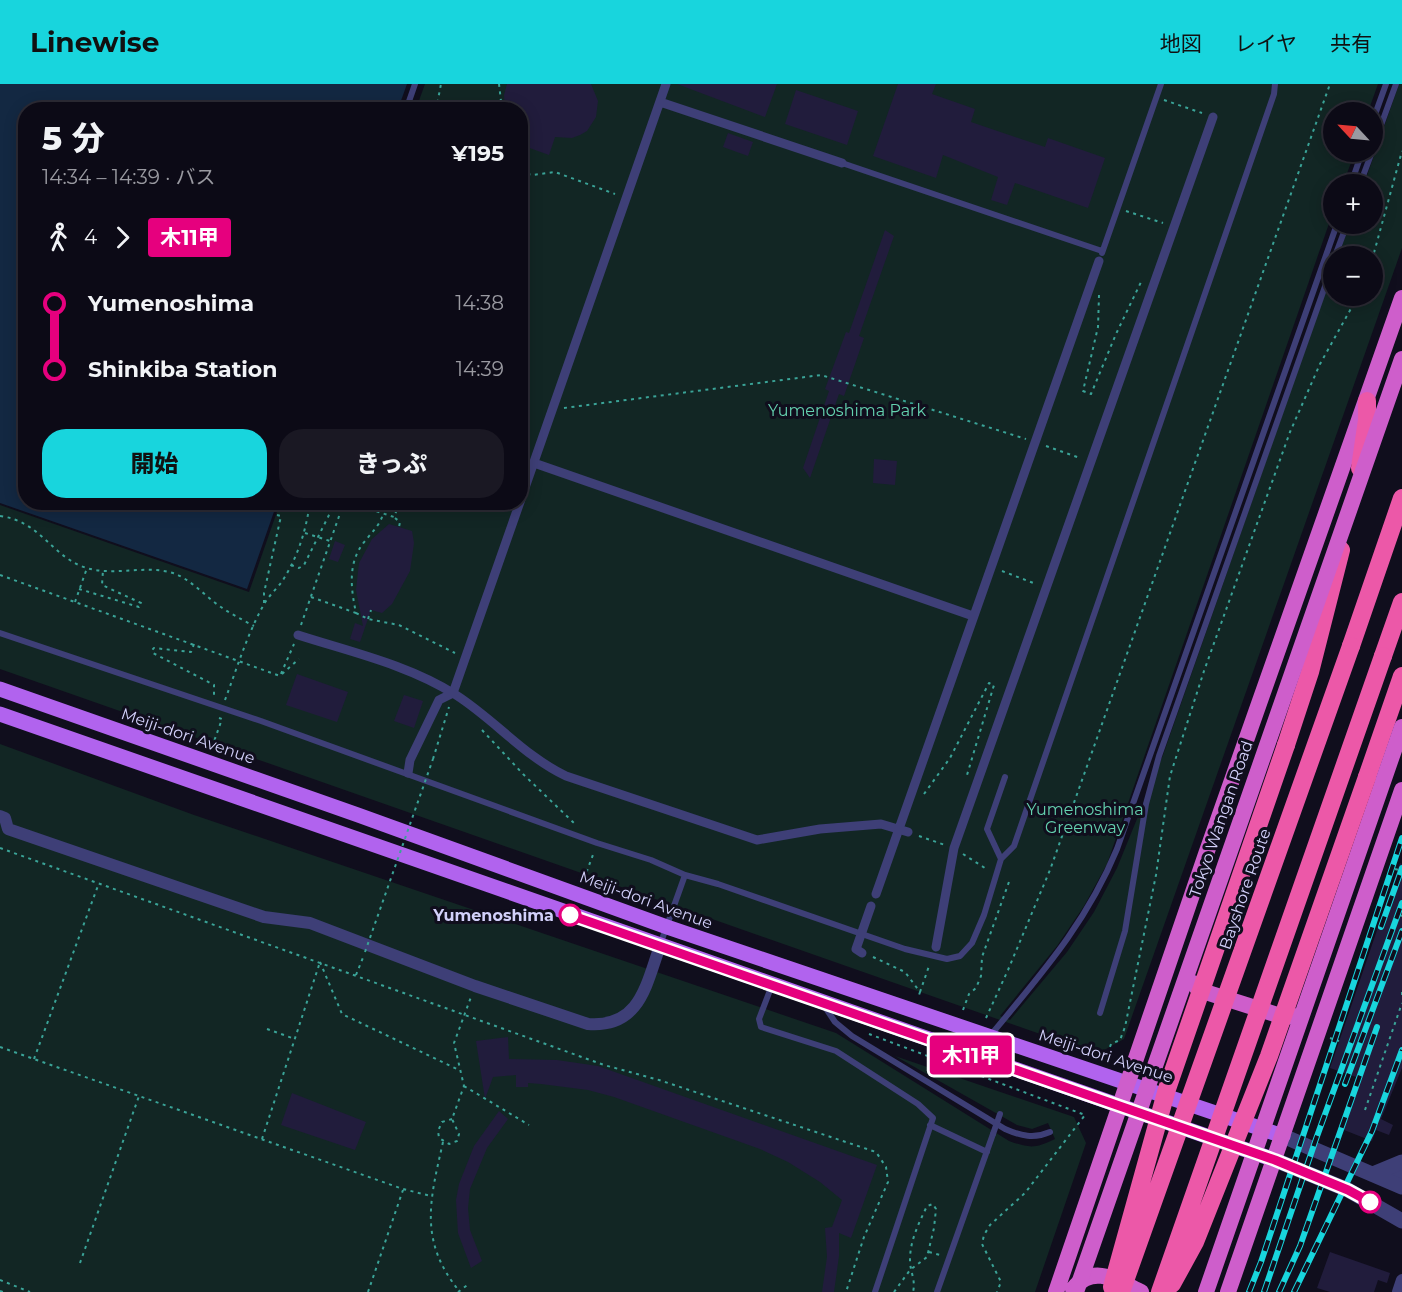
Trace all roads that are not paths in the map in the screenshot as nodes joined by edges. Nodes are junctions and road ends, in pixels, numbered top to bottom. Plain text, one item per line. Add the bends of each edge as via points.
1 (416, 84) edge
2 (666, 84) edge
3 (1161, 84) edge
4 (1276, 84) edge
5 (1386, 84) edge
6 (1396, 84) edge
7 (409, 102) edge
8 (660, 102) junction
9 (1380, 102) edge
10 (1213, 117) road end
11 (1383, 120) edge
12 (842, 163) joint
13 (1333, 234) edge
14 (1101, 256) junction
15 (1323, 292) edge
16 (1402, 298) edge
17 (1402, 359) edge
18 (1367, 401) junction
19 (534, 463) junction
20 (528, 480) edge
21 (1402, 498) edge
22 (517, 510) edge
23 (1402, 602) edge
24 (973, 616) junction
25 (0, 633) edge
26 (298, 635) road end
27 (1402, 676) edge
28 (0, 689) edge
29 (453, 693) junction
30 (0, 714) edge
31 (1402, 727) edge
32 (408, 773) junction
33 (1005, 777) dead end
34 (1402, 790) edge
35 (0, 816) edge
36 (904, 830) junction
37 (1206, 854) junction
38 (1001, 859) junction
39 (685, 875) junction
40 (876, 894) dead end
41 (871, 906) dead end
42 (667, 927) junction
43 (660, 946) junction
44 (936, 947) dead end
45 (862, 952) road end
46 (1342, 959) junction
47 (772, 985) junction
48 (823, 1004) junction
49 (1100, 1013) dead end
50 (990, 1037) junction
51 (1129, 1082) junction
52 (1120, 1107) junction
53 (1000, 1114) dead end
54 (930, 1125) junction
55 (1050, 1132) dead end
56 (1283, 1136) junction
57 (987, 1152) junction
58 (1275, 1160) junction
59 (1402, 1162) edge
60 (1373, 1174) junction
61 (1402, 1174) edge
62 (1402, 1187) edge
63 (1402, 1221) edge
64 (1402, 1280) edge
65 (875, 1292) edge
66 (937, 1292) edge
67 (1056, 1292) edge
68 (1071, 1292) edge
69 (1076, 1292) edge
70 (1111, 1292) edge
71 (1121, 1292) edge
72 (1141, 1292) edge
73 (1160, 1292) edge
74 (1166, 1292) edge
75 (1206, 1292) edge
76 (1228, 1292) edge
77 (1398, 1292) edge

1 - 7 lane
2 - 8 street
3 - 14 lane
4 - 38 lane via 1014,846
5 - 9 lane
6 - 11 lane
8 - 12 street
8 - 19 street
10 - 44 street via 1047,588 950,847
12 - 14 lane
13 - 50 lane via 1105,878 1071,935
14 - 24 street
15 - 49 lane via 1159,756 1146,804 1125,931
16 - 18 highway
17 - 69 highway, Tokyo Wangan Road, bridge
18 - 37 highway
18 - 70 highway, bridge via 1358,477 1310,672 1167,1089
19 - 20 street
19 - 24 street
21 - 71 highway, Bayshore Route, bridge
22 - 29 street
23 - 73 highway, bridge
24 - 36 street via 910,797
25 - 32 lane
26 - 29 street via 424,677
27 - 74 highway, bridge via 1273,1045 1195,1242
28 - 42 main road, Meiji-dori Avenue
29 - 32 street via 439,700 410,760
29 - 36 street via 557,772 757,840 881,824
30 - 43 main road
31 - 75 highway, bridge
32 - 39 lane
33 - 38 lane via 987,829
34 - 46 highway
35 - 43 street via 5,818 8,830 264,917 310,923 588,1024 619,1020 635,1006 645,992
36 - 40 street
37 - 46 highway via 1211,871 1209,893 1190,971 1199,990 1292,1017 1305,1005 1321,978
37 - 51 highway
38 - 39 lane via 972,943 960,956 946,959 905,950
39 - 42 lane
41 - 45 street, bridge via 856,949
42 - 43 lane
42 - 50 main road, Meiji-dori Avenue
43 - 47 main road
46 - 56 highway
47 - 48 main road
47 - 54 lane via 759,1019 761,1027 836,1051 918,1104 933,1119
48 - 52 main road
48 - 55 lane via 835,1022 852,1036 1005,1129 1030,1137
50 - 51 main road, Meiji-dori Avenue
51 - 52 highway
51 - 56 main road, Meiji-dori Avenue
52 - 58 main road
52 - 67 highway
53 - 57 lane, bridge
54 - 57 lane
54 - 65 lane
56 - 58 highway
56 - 60 street
57 - 66 lane
58 - 63 street via 1348,1190
58 - 76 highway
59 - 60 street
60 - 61 street
60 - 62 street
64 - 77 street
68 - 72 highway via 1083,1279 1100,1275

